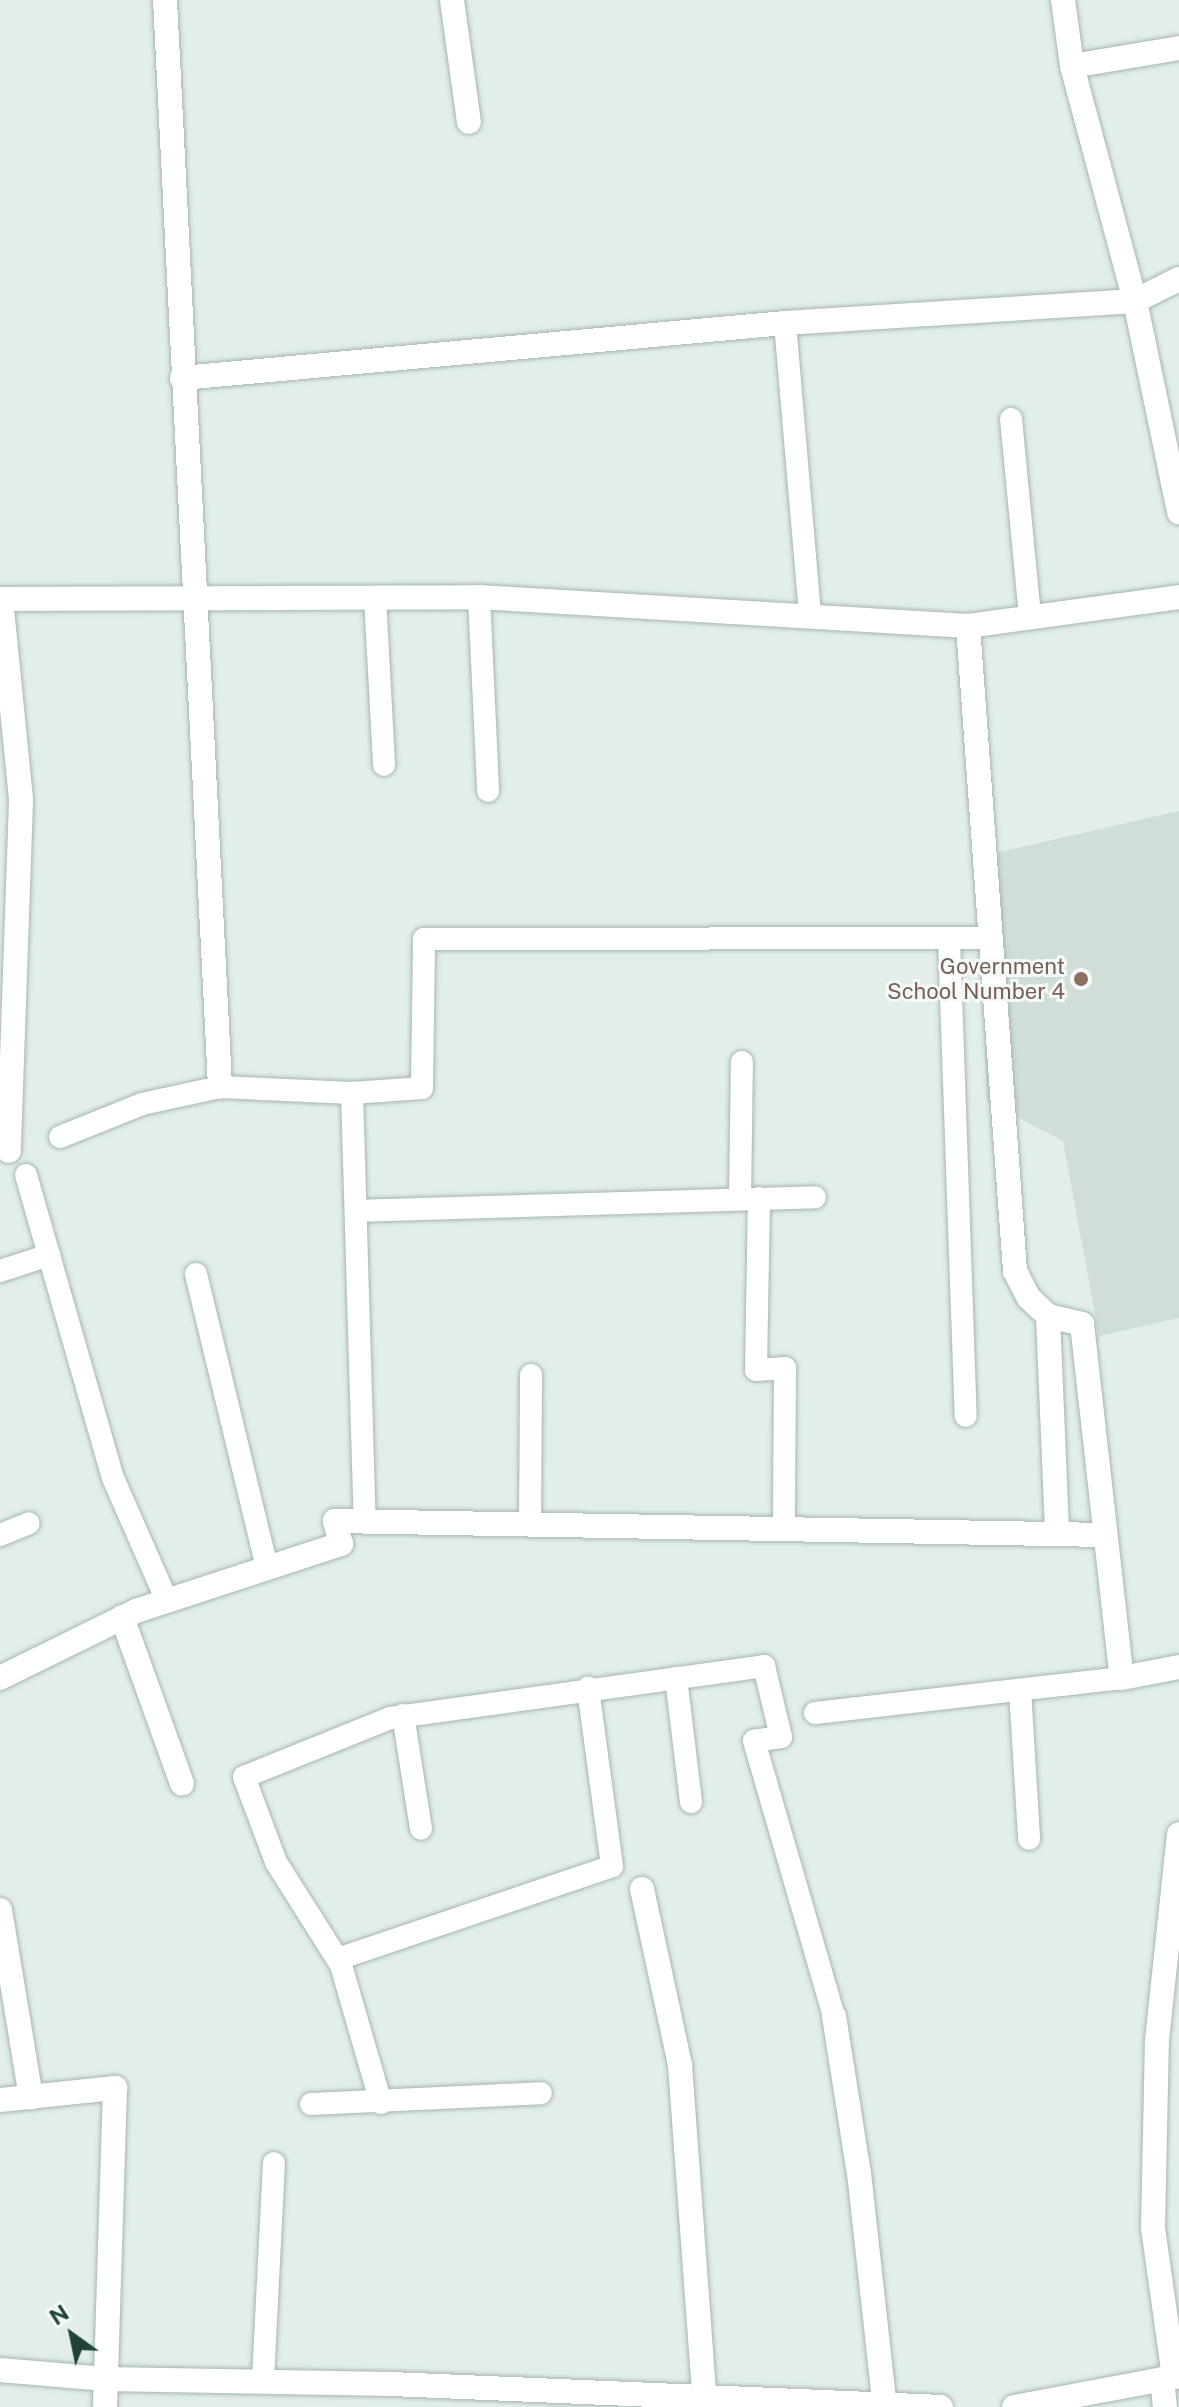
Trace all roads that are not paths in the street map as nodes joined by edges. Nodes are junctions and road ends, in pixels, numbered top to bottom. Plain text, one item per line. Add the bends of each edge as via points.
1 (165, 0) edge
2 (452, 0) edge
3 (1063, 0) edge
4 (1179, 48) edge
5 (1072, 66) junction
6 (469, 122) dead end
7 (1179, 279) edge
8 (1135, 301) junction
9 (785, 323) junction
10 (182, 378) junction
11 (1011, 419) dead end
12 (1179, 512) edge
13 (375, 597) junction
14 (479, 597) junction
15 (1179, 597) edge
16 (192, 598) junction
17 (0, 599) edge
18 (810, 613) junction
19 (1030, 618) junction
20 (968, 626) junction
21 (384, 765) dead end
22 (488, 791) dead end
23 (10, 795) edge
24 (949, 938) junction
25 (990, 938) junction
26 (742, 1062) dead end
27 (220, 1087) junction
28 (352, 1093) junction
29 (60, 1137) dead end
30 (9, 1151) dead end
31 (26, 1175) dead end
32 (815, 1197) dead end
33 (750, 1199) junction
34 (356, 1211) junction
35 (49, 1255) junction
36 (0, 1271) edge
37 (196, 1274) dead end
38 (1048, 1316) junction
39 (531, 1375) dead end
40 (966, 1416) dead end
41 (365, 1522) junction
42 (29, 1523) dead end
43 (530, 1525) junction
44 (784, 1529) junction
45 (1057, 1534) junction
46 (0, 1535) edge
47 (1105, 1535) junction
48 (267, 1568) junction
49 (167, 1601) junction
50 (122, 1617) junction
51 (1179, 1667) edge
52 (0, 1678) edge
53 (676, 1678) junction
54 (1122, 1678) junction
55 (588, 1688) junction
56 (1020, 1690) junction
57 (815, 1713) dead end
58 (403, 1715) junction
59 (182, 1784) dead end
60 (691, 1802) dead end
61 (421, 1829) dead end
62 (1179, 1834) edge
63 (1029, 1839) dead end
64 (642, 1889) dead end
65 (0, 1910) edge
66 (338, 1959) junction
67 (834, 2016) joint
68 (541, 2093) dead end
69 (31, 2097) junction
70 (0, 2100) edge
71 (381, 2103) junction
72 (311, 2104) dead end
73 (1167, 2132) edge
74 (274, 2163) dead end
75 (0, 2370) edge
76 (1171, 2377) edge
77 (106, 2379) junction
78 (263, 2380) junction
79 (390, 2396) edge
80 (704, 2403) edge
81 (885, 2406) edge
82 (105, 2407) edge
83 (941, 2407) edge
84 (1014, 2407) edge
85 (1165, 2407) edge

1 - 10 street
2 - 6 street
3 - 5 street
4 - 5 street
5 - 8 street
7 - 8 street
8 - 9 street
8 - 12 street
9 - 10 street
9 - 18 lane
10 - 16 street
11 - 19 lane
13 - 14 street
13 - 16 street
13 - 21 lane
14 - 18 street
14 - 22 lane
15 - 19 street
16 - 17 street
16 - 27 street
17 - 23 street
18 - 20 street
19 - 20 street
20 - 25 street
23 - 30 street
24 - 25 lane
24 - 28 lane via 424,939 422,1088
24 - 40 lane
25 - 38 street via 1015,1271 1029,1298
26 - 33 lane
27 - 28 lane
27 - 29 lane via 142,1104
28 - 34 lane
31 - 35 lane
32 - 33 lane
33 - 34 lane
33 - 44 lane via 756,1370 785,1368
34 - 41 lane
35 - 36 lane
35 - 49 lane via 113,1478
37 - 48 lane
38 - 45 street
38 - 47 street via 1082,1324
39 - 43 lane
41 - 43 street
41 - 48 street via 335,1521 341,1544
42 - 46 lane
43 - 44 street
44 - 45 street
45 - 47 street
47 - 54 street
48 - 49 street
49 - 50 street
50 - 52 street
50 - 59 street
51 - 54 street
53 - 55 lane
53 - 60 lane
53 - 67 lane via 764,1666 781,1737 754,1741
54 - 56 lane
55 - 58 lane
55 - 66 lane via 612,1866
56 - 57 lane
56 - 63 lane
58 - 61 lane
58 - 66 lane via 244,1777 276,1862
62 - 73 street via 1157,2040
64 - 80 street via 680,2065
65 - 69 street
66 - 71 lane
67 - 81 street via 859,2173
68 - 71 lane
69 - 70 street
69 - 77 street via 115,2088
71 - 72 lane
73 - 76 street via 1153,2228
74 - 78 lane
75 - 77 street
76 - 84 street
76 - 85 street
77 - 78 street
77 - 82 street
78 - 79 street
79 - 80 street
80 - 81 street
81 - 83 street

